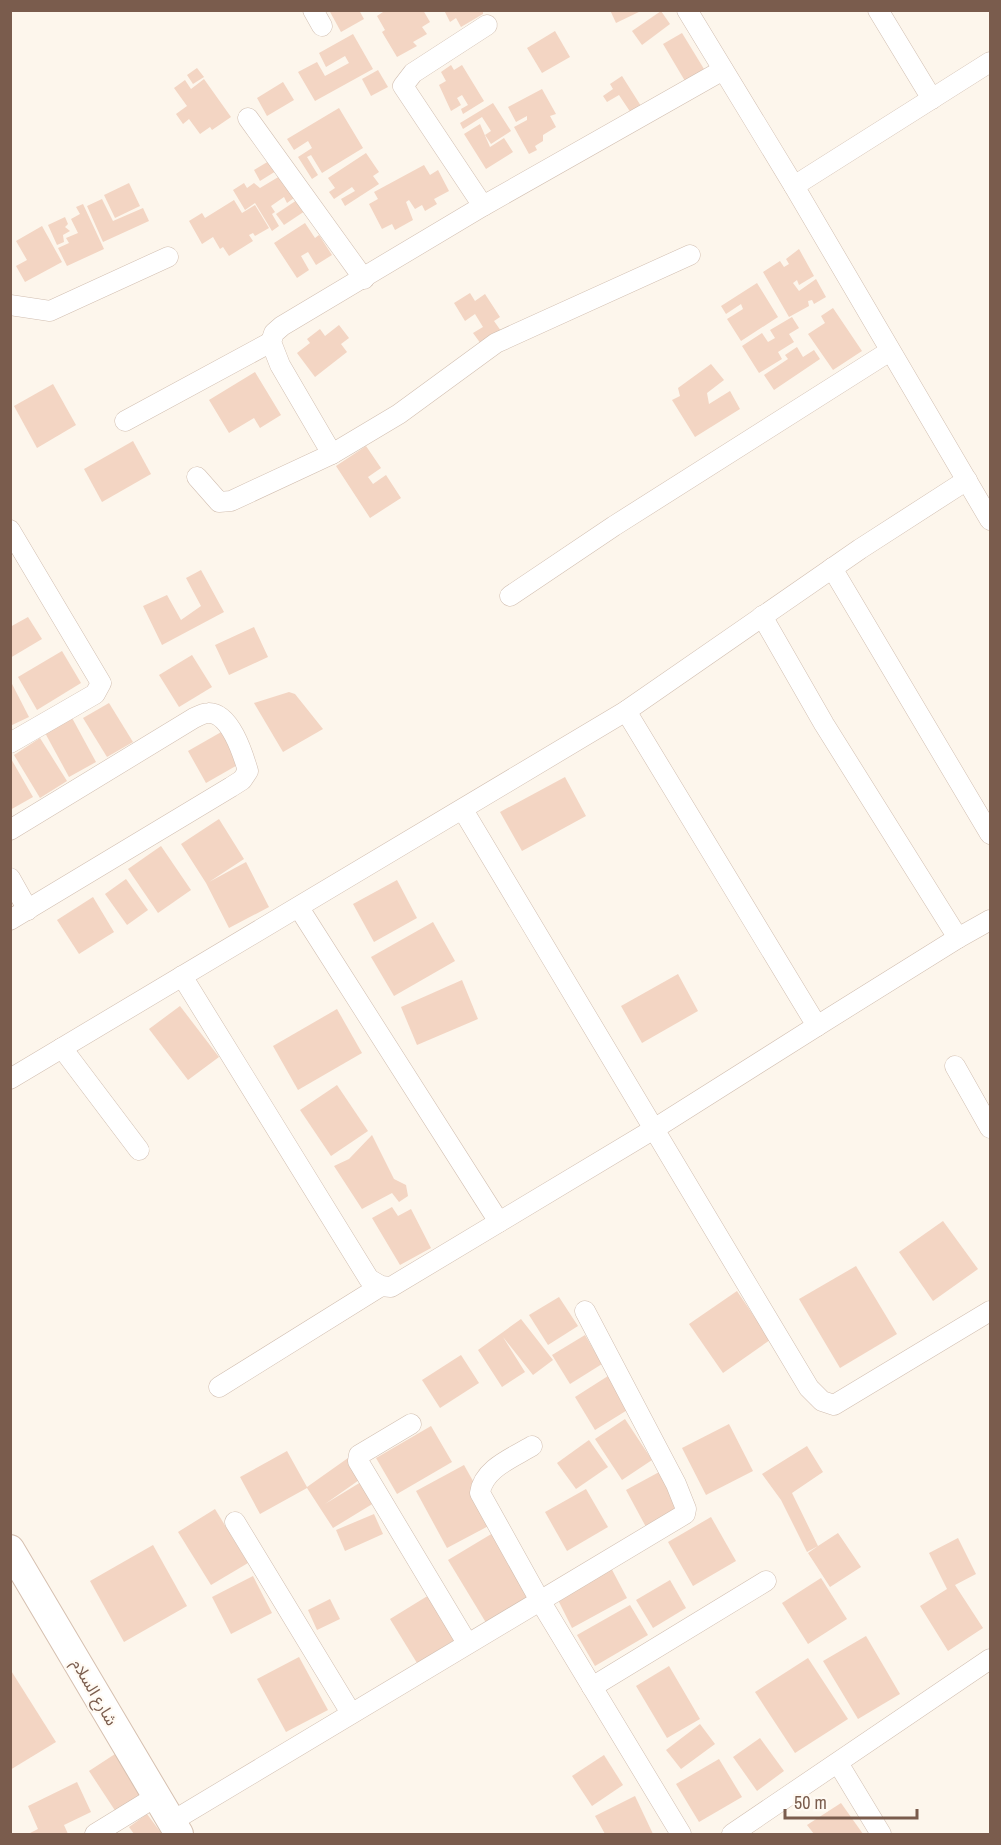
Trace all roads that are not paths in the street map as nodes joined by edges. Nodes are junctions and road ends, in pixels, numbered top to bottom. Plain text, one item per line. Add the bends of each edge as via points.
1 (687, 10) edge
2 (878, 10) edge
3 (487, 25) dead end
4 (990, 62) edge
5 (723, 70) junction
6 (932, 99) junction
7 (248, 118) dead end
8 (794, 186) junction
9 (483, 206) junction
10 (690, 255) dead end
11 (168, 257) dead end
12 (364, 279) junction
13 (10, 305) edge
14 (271, 342) junction
15 (891, 351) junction
16 (125, 421) dead end
17 (332, 454) junction
18 (197, 477) dead end
19 (967, 480) junction
20 (990, 520) edge
21 (10, 530) edge
22 (832, 568) junction
23 (510, 596) dead end
24 (762, 616) junction
25 (626, 711) junction
26 (10, 743) edge
27 (463, 810) junction
28 (10, 830) edge
29 (990, 834) edge
30 (10, 878) edge
31 (299, 908) junction
32 (28, 909) junction
33 (10, 920) edge
34 (990, 920) edge
35 (958, 938) junction
36 (182, 976) junction
37 (817, 1026) junction
38 (62, 1048) junction
39 (955, 1066) dead end
40 (10, 1079) edge
41 (654, 1128) junction
42 (990, 1128) edge
43 (139, 1150) dead end
44 (499, 1222) junction
45 (381, 1286) junction
46 (585, 1311) dead end
47 (990, 1311) edge
48 (219, 1387) dead end
49 (411, 1424) dead end
50 (532, 1446) dead end
51 (235, 1522) dead end
52 (10, 1549) edge
53 (766, 1581) dead end
54 (539, 1599) junction
55 (467, 1642) junction
56 (990, 1659) edge
57 (592, 1687) junction
58 (351, 1713) junction
59 (838, 1762) junction
60 (157, 1796) junction
61 (175, 1828) edge
62 (95, 1834) edge
63 (681, 1834) edge
64 (732, 1834) edge
65 (881, 1834) edge

1 - 5 street
2 - 6 street
3 - 9 street via 413,73 403,86
4 - 6 street
5 - 8 street
5 - 9 street
6 - 8 street
7 - 12 street
8 - 15 street
9 - 12 street
10 - 17 street via 496,343 399,414
11 - 13 street via 50,311
12 - 14 street via 282,326
14 - 16 street
14 - 17 street via 280,365
15 - 19 street
15 - 23 street
17 - 18 street via 231,501 219,501
19 - 20 street
19 - 22 street
21 - 26 street via 101,683 95,694
22 - 24 street
22 - 29 street
24 - 25 street
24 - 35 street via 824,724
25 - 27 street
25 - 37 street
27 - 31 street
27 - 41 street
28 - 32 street via 208,712 220,716 228,725 248,771 231,787
30 - 32 street
31 - 36 street
31 - 44 street
32 - 33 street
34 - 35 street
35 - 37 street
36 - 38 street
36 - 45 street via 369,1279
37 - 41 street
38 - 40 street
38 - 43 street
39 - 42 street
41 - 44 street
41 - 47 street via 809,1388 822,1401 834,1405
44 - 45 street via 391,1287
45 - 48 street
46 - 54 street via 686,1509 684,1514
49 - 55 street via 358,1455 358,1461
50 - 54 street via 482,1480 480,1493
51 - 58 street
52 - 60 main road, شارع السلام
53 - 57 street
54 - 55 street
54 - 57 street
55 - 58 street
56 - 59 street
57 - 63 street
58 - 61 street
59 - 64 street
59 - 65 street
60 - 61 main road, شارع السلام
60 - 62 street

